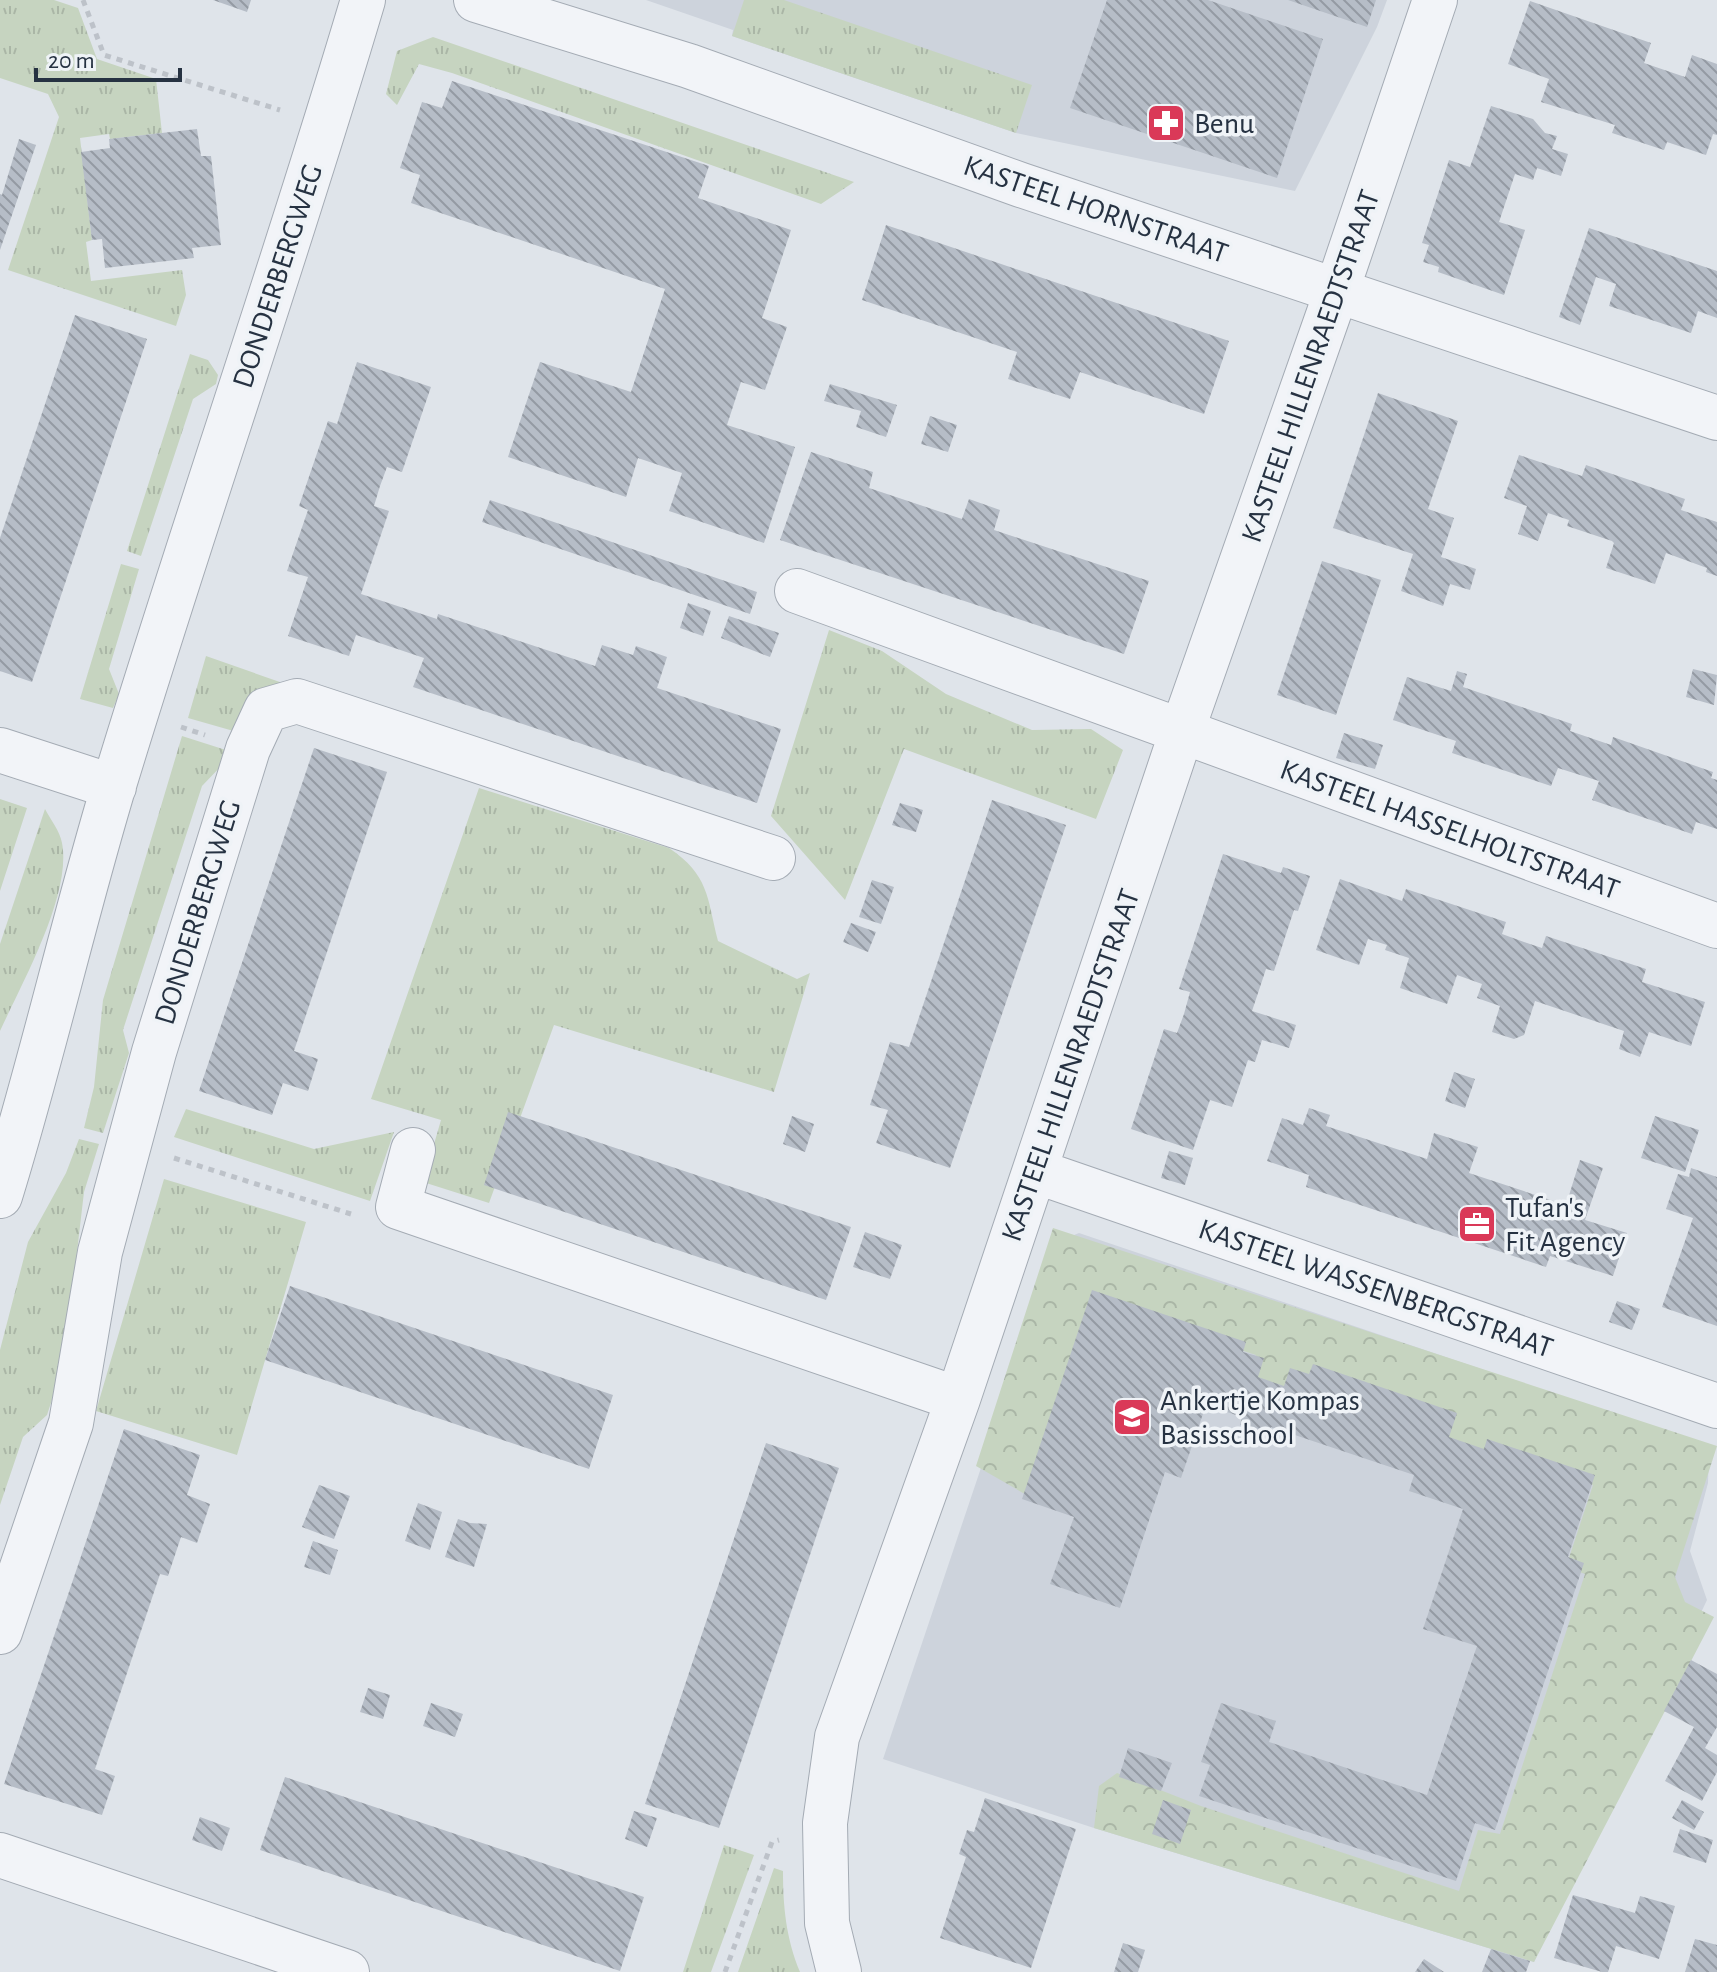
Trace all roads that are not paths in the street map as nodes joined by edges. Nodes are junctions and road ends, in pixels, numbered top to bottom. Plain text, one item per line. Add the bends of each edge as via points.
1 (363, 0) edge
2 (476, 0) edge
3 (1435, 0) edge
4 (1337, 290) junction
5 (1717, 418) edge
6 (797, 591) dead end
7 (1182, 731) junction
8 (0, 750) edge
9 (114, 787) junction
10 (773, 858) dead end
11 (1717, 926) edge
12 (413, 1150) dead end
13 (1035, 1171) junction
14 (0, 1196) edge
15 (958, 1399) junction
16 (1717, 1406) edge
17 (0, 1632) edge
18 (0, 1856) edge
19 (347, 1972) edge
20 (839, 1972) edge

1 - 9 street, DONDERBERGWEG
2 - 4 street, KASTEEL HORNSTRAAT via 689,66 1021,185
3 - 4 street, KASTEEL HILLENRAEDTSTRAAT
4 - 5 street, KASTEEL HORNSTRAAT
4 - 7 street, KASTEEL HILLENRAEDTSTRAAT
6 - 7 street
7 - 11 street, KASTEEL HASSELHOLTSTRAAT
7 - 13 street, KASTEEL HILLENRAEDTSTRAAT
8 - 9 street
9 - 14 street, DONDERBERGWEG
10 - 17 street, DONDERBERGWEG via 297,701 266,710 248,749 154,1052 100,1252 71,1423
12 - 15 street via 398,1207
13 - 15 street, KASTEEL HILLENRAEDTSTRAAT
13 - 16 street, KASTEEL WASSENBERGSTRAAT
15 - 20 street, KASTEEL HILLENRAEDTSTRAAT via 837,1737 825,1823 827,1923
18 - 19 street

